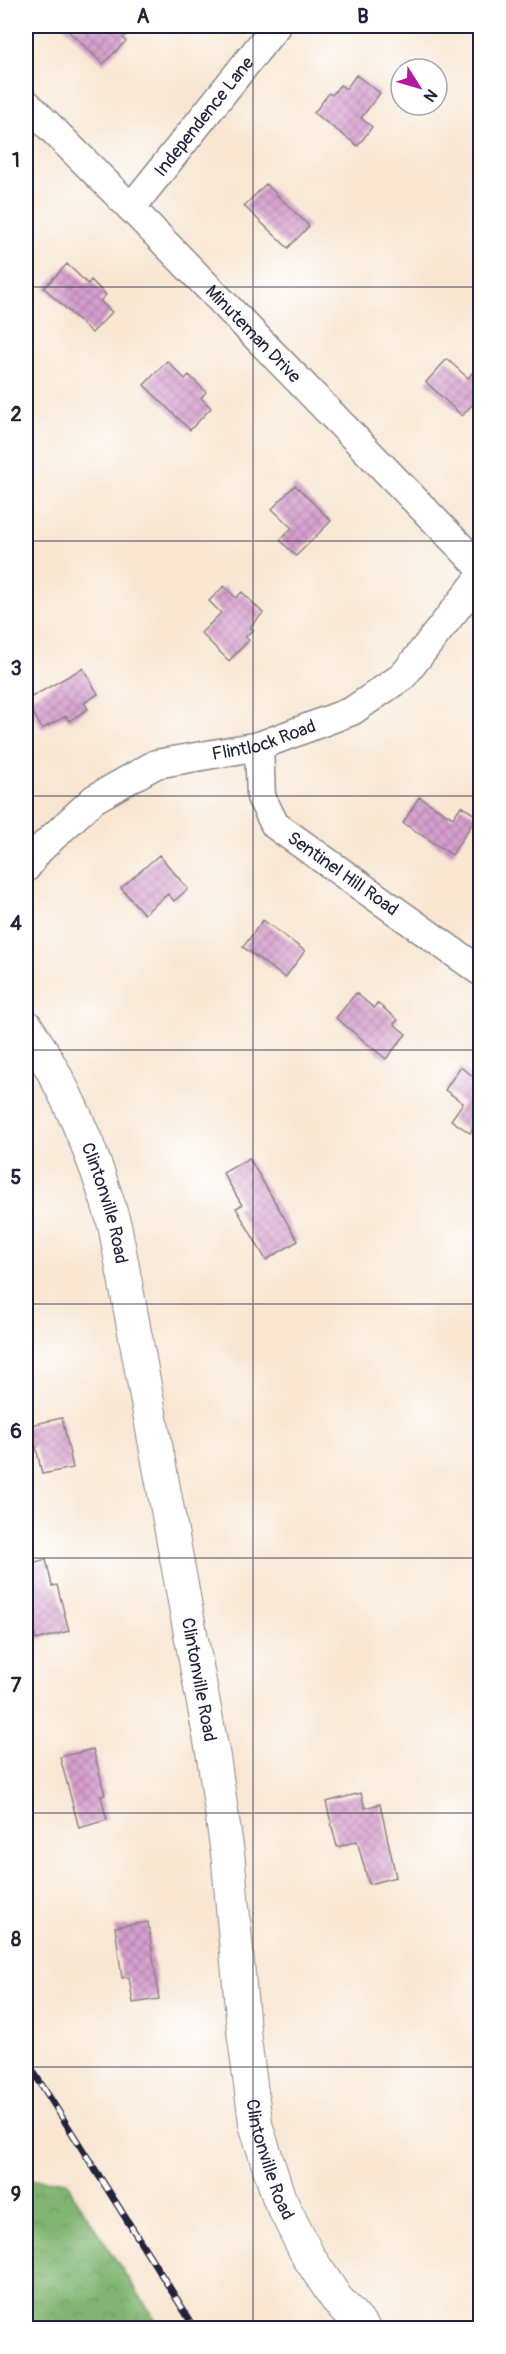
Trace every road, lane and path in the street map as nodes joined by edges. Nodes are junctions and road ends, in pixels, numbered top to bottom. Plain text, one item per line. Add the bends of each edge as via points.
1 (276, 26) edge
2 (26, 103) edge
3 (132, 208) junction
4 (480, 567) edge
5 (480, 578) edge
6 (259, 746) junction
7 (26, 868) edge
8 (480, 971) edge
9 (26, 1026) edge
10 (363, 2328) edge

1 - 3 street, Independence Lane
2 - 3 street, Minuteman Drive
3 - 4 street, Minuteman Drive
5 - 6 street, Flintlock Road via 403,676 352,711
6 - 7 street, Flintlock Road via 156,764 94,799 38,851
6 - 8 street, Sentinel Hill Road via 261,797 275,825
9 - 10 street, Clintonville Road via 74,1112 115,1227 214,1760 256,2126 279,2198 308,2256 336,2298

